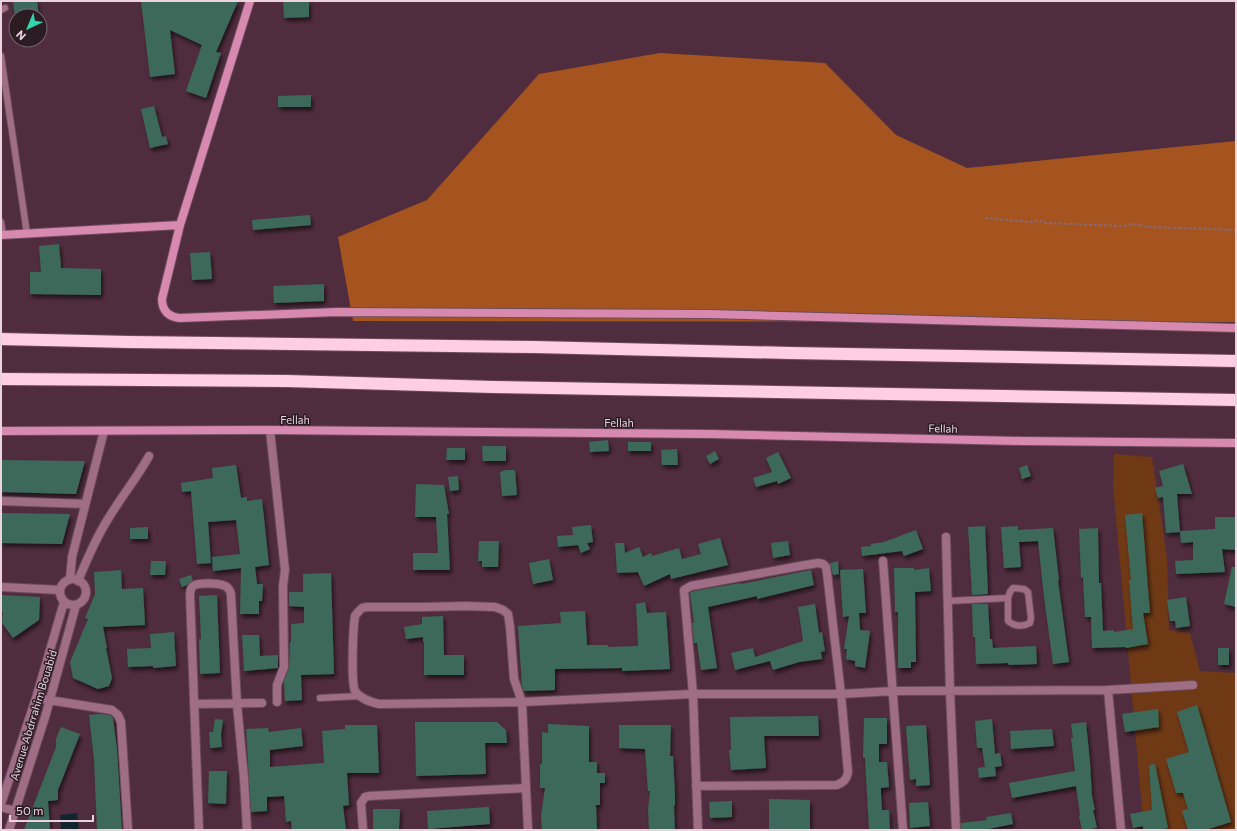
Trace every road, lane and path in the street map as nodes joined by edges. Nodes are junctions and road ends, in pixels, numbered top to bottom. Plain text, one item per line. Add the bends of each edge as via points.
1 (250, 1) edge
2 (1, 56) edge
3 (985, 218) dead end
4 (1, 222) edge
5 (180, 225) junction
6 (1236, 230) edge
7 (27, 234) junction
8 (2, 235) edge
9 (1236, 328) edge
10 (1, 339) edge
11 (1236, 361) edge
12 (1, 379) edge
13 (1236, 400) edge
14 (1, 430) edge
15 (270, 430) junction
16 (104, 431) junction
17 (1236, 443) edge
18 (149, 456) dead end
19 (1, 501) edge
20 (85, 504) junction
21 (946, 537) dead end
22 (883, 561) dead end
23 (74, 580) junction
24 (1, 587) edge
25 (60, 590) junction
26 (1008, 598) junction
27 (948, 601) junction
28 (64, 602) junction
29 (76, 605) junction
30 (1193, 685) dead end
31 (1108, 690) junction
32 (894, 691) junction
33 (950, 691) junction
34 (693, 694) junction
35 (841, 694) junction
36 (360, 696) junction
37 (36, 698) junction
38 (320, 698) dead end
39 (50, 700) junction
40 (277, 702) dead end
41 (522, 702) junction
42 (262, 703) dead end
43 (194, 704) junction
44 (237, 704) junction
45 (696, 786) junction
46 (526, 788) junction
47 (1, 804) edge
48 (1, 807) edge
49 (15, 811) junction
50 (9, 830) edge
51 (128, 830) edge
52 (199, 830) edge
53 (247, 830) edge
54 (363, 830) edge
55 (528, 830) edge
56 (698, 830) edge
57 (903, 830) edge
58 (956, 830) edge
59 (1121, 830) edge

1 - 5 street
2 - 7 lane
3 - 6 path via 1031,222 1039,220 1046,223 1123,226 1130,224
4 - 8 lane
5 - 7 street
5 - 9 street via 162,305 168,314 180,318 337,312 702,314
7 - 8 street
10 - 11 highway
12 - 13 highway via 287,381
14 - 16 street, Fellah
15 - 16 street, Fellah
15 - 17 street, Fellah
15 - 40 street via 285,570 284,667 277,685
16 - 20 street
18 - 23 street via 108,518
19 - 20 street
20 - 23 street via 72,557
21 - 27 street
22 - 32 street
23 - 25 street via 65,581
23 - 29 street via 84,585 86,595
24 - 25 street
25 - 28 street
26 - 26 lane via 1008,621 1018,626 1030,623 1028,592 1024,588 1013,588
26 - 27 lane
27 - 33 street
28 - 29 street
28 - 37 street, Avenue Abdrrahim Bouabid
29 - 39 street, Avenue Abdrrahim Bouabid
30 - 31 street
31 - 33 street
31 - 59 street
32 - 33 street
32 - 35 street
32 - 57 street
33 - 58 street
34 - 35 street
34 - 35 street via 685,589 818,563 826,567
34 - 41 street
34 - 45 street
35 - 45 street via 848,772 847,777 838,785
36 - 38 lane
36 - 41 street via 380,704
36 - 41 street via 355,690 353,680 353,634 355,616 362,608 495,607 508,614 514,679
37 - 39 street
37 - 47 street, Avenue Abdrrahim Bouabid
39 - 49 street, Avenue Abdrrahim Bouabid
39 - 51 street via 112,710 120,718
41 - 46 street
42 - 44 street
43 - 44 street
43 - 44 street via 190,596 191,588 206,584 225,586 230,592
43 - 52 street
44 - 53 street
45 - 56 street
46 - 54 street via 365,797 361,803
46 - 55 street
48 - 49 street
49 - 50 street, Avenue Abdrrahim Bouabid

